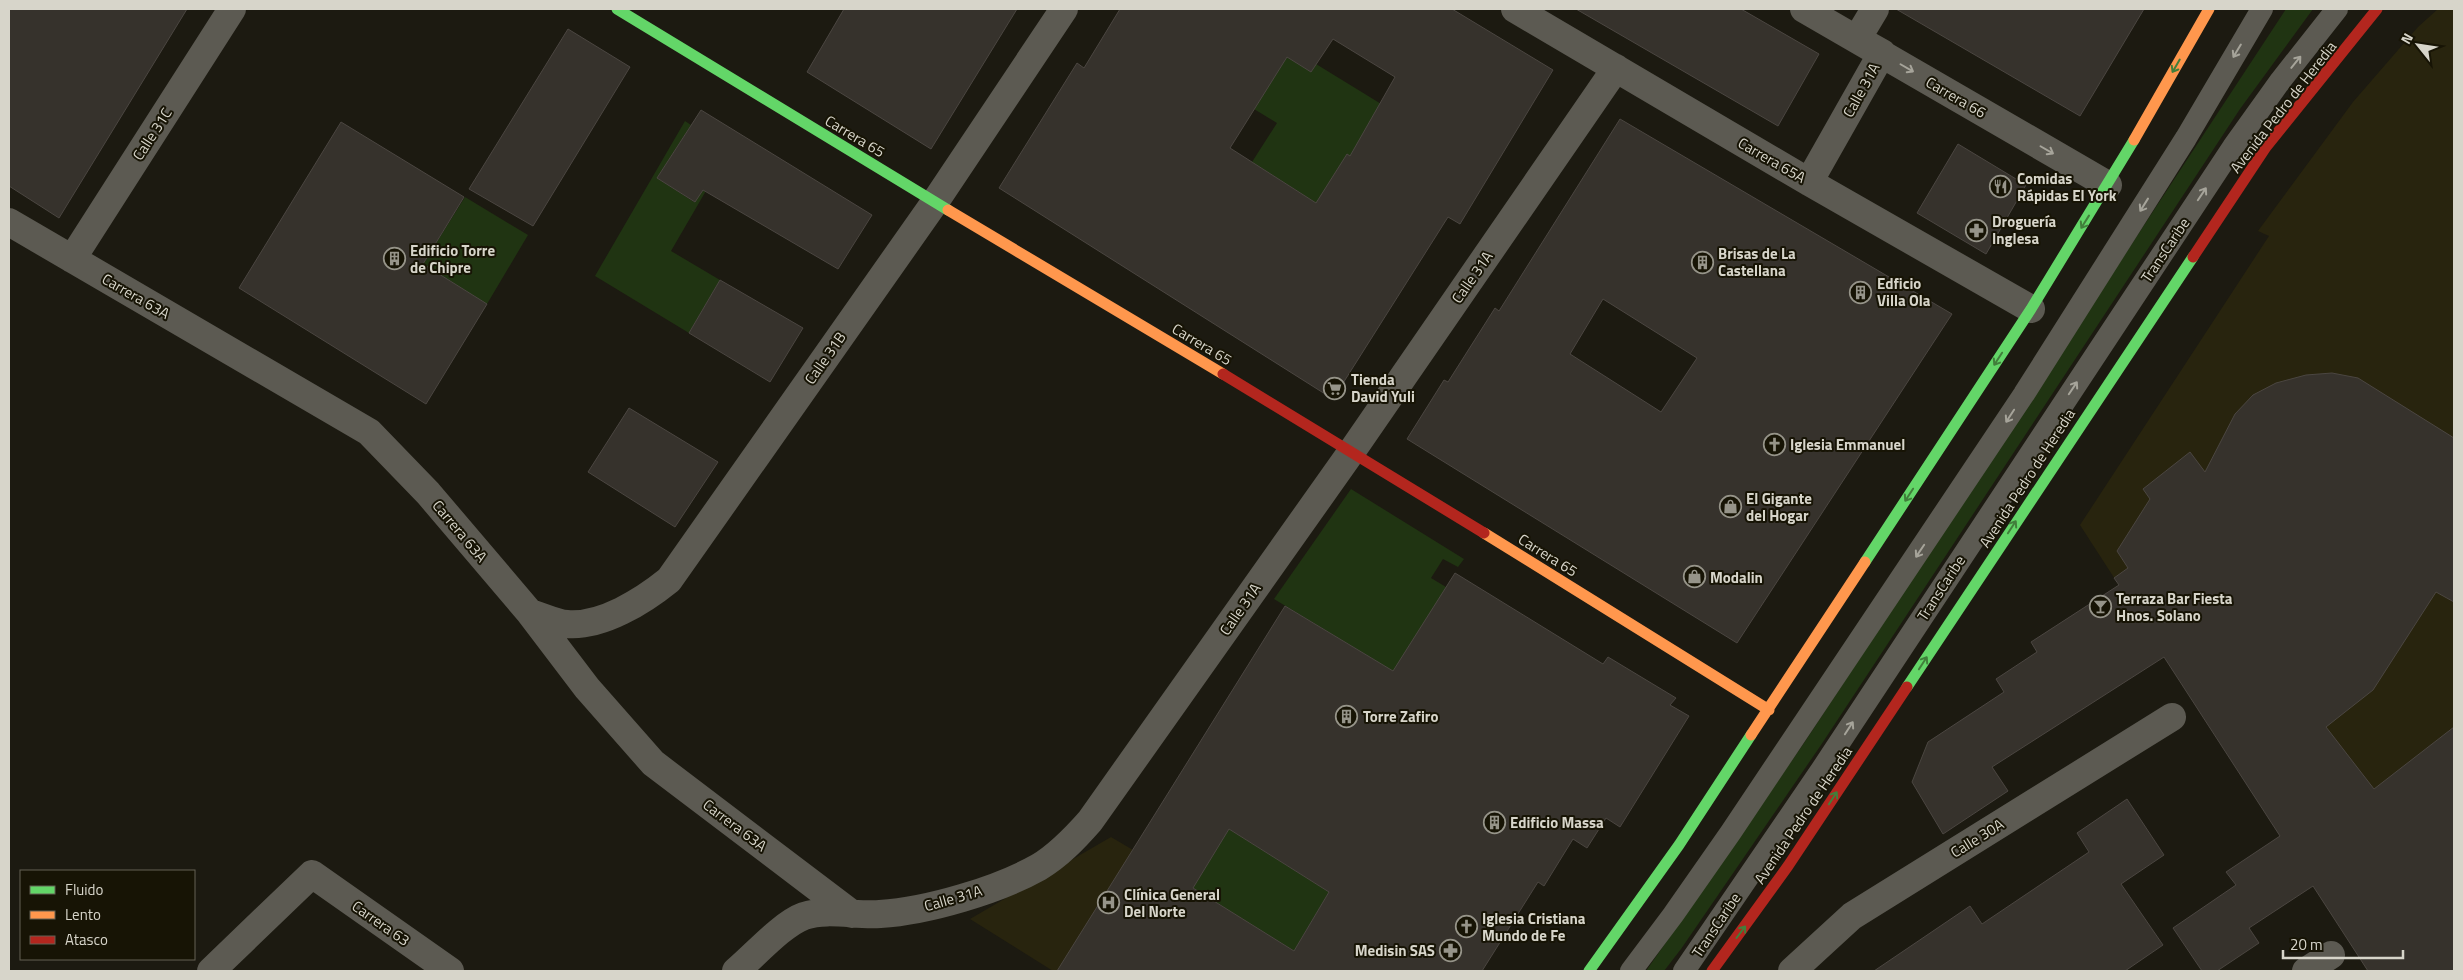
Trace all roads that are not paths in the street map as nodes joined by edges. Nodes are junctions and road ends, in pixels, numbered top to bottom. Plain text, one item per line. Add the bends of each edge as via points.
1 (232, 9) edge
2 (617, 9) edge
3 (1064, 9) edge
4 (1515, 9) edge
5 (1804, 9) edge
6 (1875, 9) edge
7 (2209, 9) edge
8 (2262, 9) edge
9 (2337, 9) edge
10 (2377, 9) edge
11 (1857, 39) junction
12 (1882, 53) junction
13 (1616, 68) junction
14 (1809, 182) junction
15 (2108, 185) junction
16 (935, 202) junction
17 (9, 222) edge
18 (72, 259) junction
19 (2031, 309) junction
20 (1352, 451) junction
21 (530, 613) junction
22 (1768, 710) junction
23 (2172, 717) dead end
24 (852, 914) junction
25 (2331, 956) dead end
26 (211, 971) edge
27 (450, 971) edge
28 (736, 971) edge
29 (1589, 971) edge
30 (1631, 971) edge
31 (1684, 971) edge
32 (1712, 971) edge
33 (1792, 971) edge
34 (2306, 971) edge

1 - 18 street, Calle 31C
2 - 16 main road, Carrera 65
3 - 16 street, Calle 31B
4 - 13 street, Carrera 65A
5 - 11 street, Carrera 66
6 - 11 street
7 -> 15 main road
8 -> 30 lane via 2186,138 2024,394 1731,832
31 -> 9 lane, TransCaribe via 1822,769 2233,147
32 -> 10 main road, Avenida Pedro de Heredia via 1788,866 2266,147
11 - 12 street, Carrera 66
12 - 14 street, Calle 31A
12 -> 15 street, Carrera 66
13 - 14 street, Carrera 65A
13 - 20 street, Calle 31A
14 - 19 street, Carrera 65A
15 -> 19 main road
16 - 20 main road, Carrera 65
16 - 21 street, Calle 31B via 669,580 631,607 586,623 567,624
17 - 18 street, Carrera 63A
18 - 21 street, Carrera 63A via 369,432 428,493
19 -> 22 main road
20 - 22 main road, Carrera 65
20 - 24 street, Calle 31A via 1090,822 1069,845 1041,866 1016,879 959,898 898,912
21 - 24 street, Carrera 63A via 587,688 653,763
22 - 29 main road via 1680,845
23 - 33 street, Calle 30A via 1852,916
24 - 28 street, Calle 31A via 803,917
25 - 34 street
26 - 27 street, Carrera 63 via 312,874

